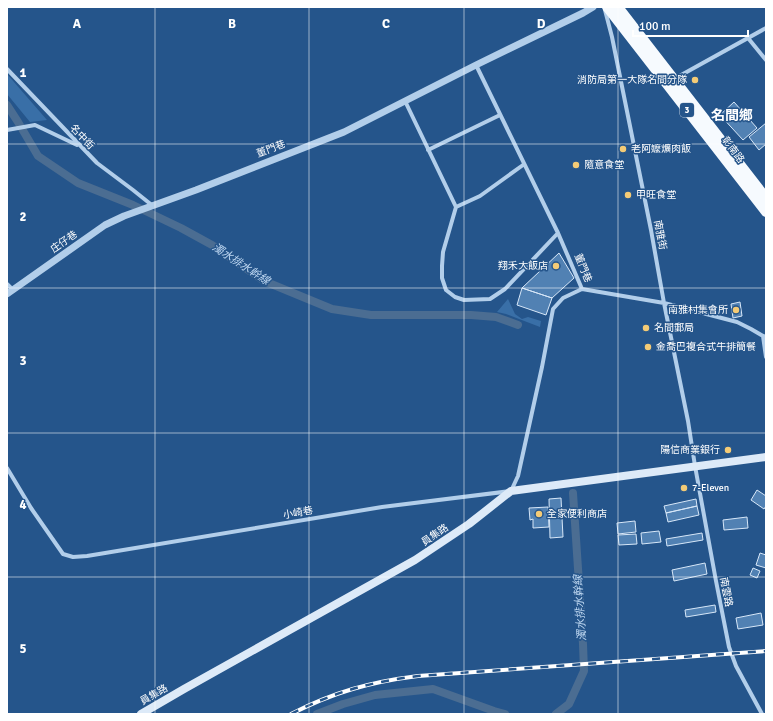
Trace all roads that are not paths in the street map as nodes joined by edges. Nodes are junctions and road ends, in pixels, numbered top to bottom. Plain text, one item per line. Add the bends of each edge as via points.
1 (592, 7) edge
2 (604, 7) edge
3 (607, 7) edge
4 (618, 7) edge
5 (766, 28) edge
6 (748, 38) junction
7 (766, 60) edge
8 (476, 65) junction
9 (7, 69) edge
10 (674, 79) junction
11 (405, 101) junction
12 (500, 115) junction
13 (8, 130) edge
14 (81, 147) junction
15 (428, 150) junction
16 (524, 165) junction
17 (766, 198) edge
18 (153, 206) junction
19 (456, 206) junction
20 (142, 210) joint
21 (766, 212) edge
22 (558, 233) junction
23 (7, 284) edge
24 (582, 288) junction
25 (14, 290) junction
26 (7, 294) edge
27 (664, 303) junction
28 (764, 337) edge
29 (766, 357) edge
30 (766, 457) edge
31 (695, 466) junction
32 (7, 468) edge
33 (511, 492) junction
34 (140, 714) edge
35 (762, 714) edge

1 - 8 street, 董門巷
2 - 27 street, 南雅街 via 650,223
3 - 21 main road, 彰南路 / 3
4 - 10 main road, 彰南路 / 3
5 - 6 street
6 - 7 street
6 - 10 street
8 - 11 street, 董門巷
8 - 12 street, 董門巷
9 - 14 street, 名中街
10 - 17 main road, 彰南路 / 3
11 - 15 street
11 - 18 street, 董門巷 via 344,132
12 - 15 street
12 - 16 street, 董門巷
13 - 14 street via 35,125
14 - 18 street, 名中街 via 97,163
15 - 19 street
16 - 19 street via 480,196
16 - 22 street, 董門巷
18 - 20 street, 董門巷
19 - 22 street via 443,252 442,278 446,290 464,300 490,299 505,289
20 - 25 street, 庄仔巷 via 105,225
22 - 24 street, 董門巷
23 - 25 street
24 - 27 street
24 - 33 street, 董門巷 via 563,298 553,309 518,476
25 - 26 street, 庄仔巷
27 - 28 street via 737,322
27 - 31 street, 南雅街
28 - 29 street
30 - 31 main road, 員集路
31 - 33 main road, 員集路
31 - 35 street, 南雲路 via 729,648
32 - 33 street, 小崎巷 via 63,554 73,557 382,507
33 - 34 main road, 員集路 via 415,560

